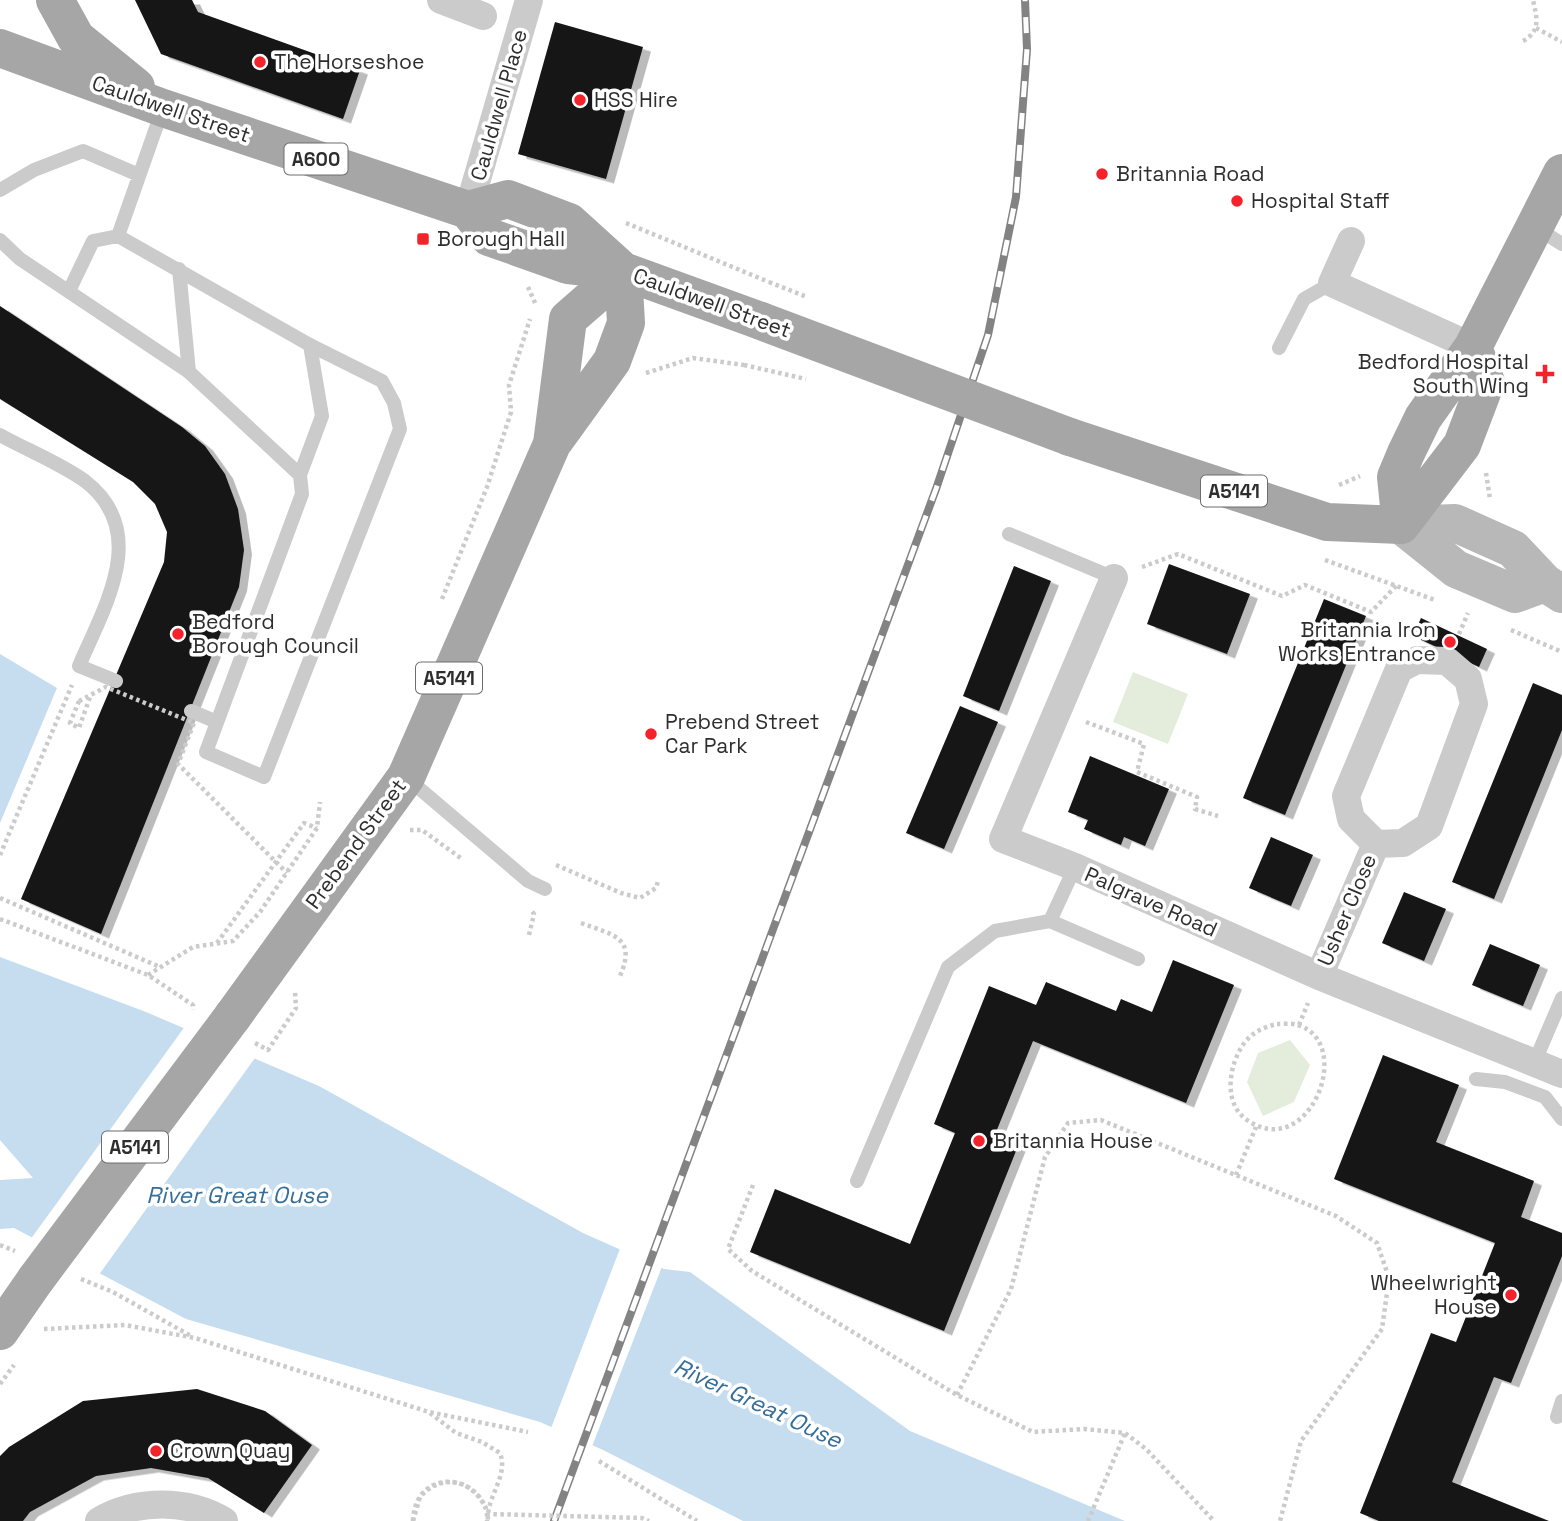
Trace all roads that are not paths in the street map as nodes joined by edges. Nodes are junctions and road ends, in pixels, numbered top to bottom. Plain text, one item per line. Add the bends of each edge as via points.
1 (55, 0) edge
2 (443, 0) edge
3 (529, 0) edge
4 (483, 16) dead end
5 (0, 48) edge
6 (163, 108) junction
7 (1562, 173) edge
8 (139, 175) junction
9 (0, 190) edge
10 (468, 209) junction
11 (118, 236) junction
12 (1549, 236) edge
13 (0, 240) edge
14 (1351, 241) dead end
15 (179, 269) junction
16 (623, 271) junction
17 (1332, 284) junction
18 (68, 291) junction
19 (310, 345) junction
20 (1473, 347) junction
21 (1279, 348) dead end
22 (189, 372) junction
23 (0, 435) edge
24 (552, 444) junction
25 (300, 475) junction
26 (1401, 525) junction
27 (1009, 534) dead end
28 (1114, 578) joint
29 (1554, 589) edge
30 (116, 681) dead end
31 (191, 711) dead end
32 (218, 722) junction
33 (406, 777) junction
34 (1376, 844) junction
35 (1075, 867) junction
36 (545, 890) dead end
37 (1050, 921) junction
38 (1138, 959) dead end
39 (1319, 976) junction
40 (1562, 998) edge
41 (1535, 1061) junction
42 (1562, 1074) edge
43 (1476, 1079) dead end
44 (1562, 1119) edge
45 (857, 1181) dead end
46 (0, 1331) edge
47 (1562, 1402) edge
48 (1557, 1417) dead end
49 (99, 1521) edge
50 (224, 1521) edge

1 - 6 main road, A600 via 76,38
2 - 4 street
3 - 10 street, Cauldwell Place
5 - 6 main road, Cauldwell Street / A600
6 - 8 lane
6 - 10 main road, Cauldwell Street / A600
7 - 12 main road
8 - 9 lane via 83,151 34,170
8 - 11 lane
10 - 16 main road, Cauldwell Street via 508,199 569,222
11 - 15 lane
11 - 18 lane via 93,242
12 - 20 main road
13 - 18 lane via 20,260
14 - 17 street
15 - 19 lane
15 - 22 lane
16 - 24 main road via 626,323 612,362
16 - 24 main road, Prebend Street / A5141 via 568,319
16 - 26 main road, Cauldwell Street / A5141, bridge via 1070,437 1327,522
17 - 20 street
17 - 21 lane via 1304,299
18 - 22 lane
19 - 25 lane via 322,416
19 - 32 lane via 382,381 400,429 264,777 206,752
20 - 26 main road via 1486,382 1462,445
22 - 25 lane
23 - 30 lane via 85,482 108,509 121,547 115,581 79,666
24 - 33 main road, Prebend Street / A5141
25 - 32 lane via 302,494
26 - 29 main road via 1455,523 1513,549
27 - 28 lane
28 - 35 street, Palgrave Road via 1003,839
31 - 32 lane
33 - 36 lane via 528,881
33 - 46 main road, Prebend Street / A5141, bridge via 233,1016 31,1267
34 - 34 street, Usher Close via 1351,819 1346,796 1399,669 1417,660 1447,661 1468,679 1474,704 1429,826 1404,843
34 - 39 street, Usher Close
35 - 37 lane
35 - 39 street, Palgrave Road
37 - 38 lane
37 - 45 lane via 995,931 948,967
39 - 41 street, Palgrave Road
40 - 41 lane
41 - 42 street, Palgrave Road
43 - 44 lane via 1505,1082 1545,1097
47 - 48 lane
49 - 50 street via 146,1504 204,1509

